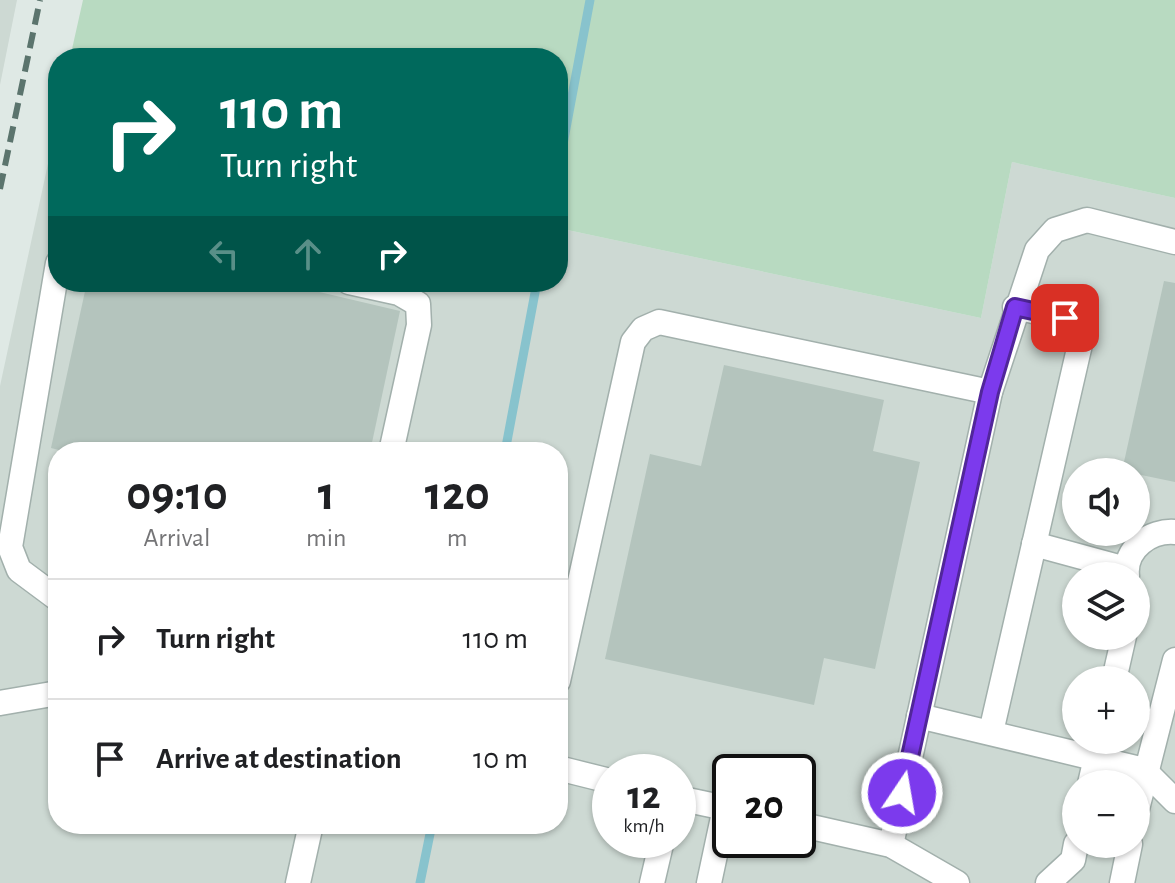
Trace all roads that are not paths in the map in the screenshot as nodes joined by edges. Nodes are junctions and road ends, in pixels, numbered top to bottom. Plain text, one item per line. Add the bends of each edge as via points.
1 (1175, 242) edge
2 (53, 292) edge
3 (394, 292) edge
4 (1015, 307) junction
5 (990, 392) junction
6 (393, 442) edge
7 (1175, 532) edge
8 (1034, 544) junction
9 (1092, 562) edge
10 (1131, 562) edge
11 (48, 592) edge
12 (568, 636) edge
13 (1175, 660) edge
14 (48, 695) edge
15 (0, 703) edge
16 (919, 716) junction
17 (991, 732) junction
18 (1062, 743) edge
19 (1109, 754) edge
20 (568, 770) edge
21 (1144, 770) joint
22 (592, 776) edge
23 (1150, 776) edge
24 (1175, 801) edge
25 (816, 828) edge
26 (309, 834) edge
27 (891, 845) junction
28 (658, 858) edge
29 (715, 858) edge
30 (1073, 858) edge
31 (1127, 858) edge
32 (298, 883) edge
33 (652, 883) edge
34 (709, 883) edge
35 (957, 883) edge
36 (1048, 883) edge
37 (1122, 883) edge

1 - 4 street via 1087,220 1055,230 1037,250
2 - 11 street via 10,547 19,570
3 - 6 street via 418,304 419,325
4 - 5 street
4 - 8 street via 1065,318 1078,325 1081,340
5 - 12 street via 659,322 643,329 633,342
5 - 16 street
7 - 10 street via 1159,531 1138,544
8 - 9 street
8 - 17 street
13 - 21 street
14 - 15 street
16 - 17 street
16 - 27 street
17 - 18 street
19 - 21 street
20 - 22 street
23 - 24 street
25 - 27 street
26 - 32 street
27 - 35 street
28 - 33 street
29 - 34 street
30 - 36 street
31 - 37 street

